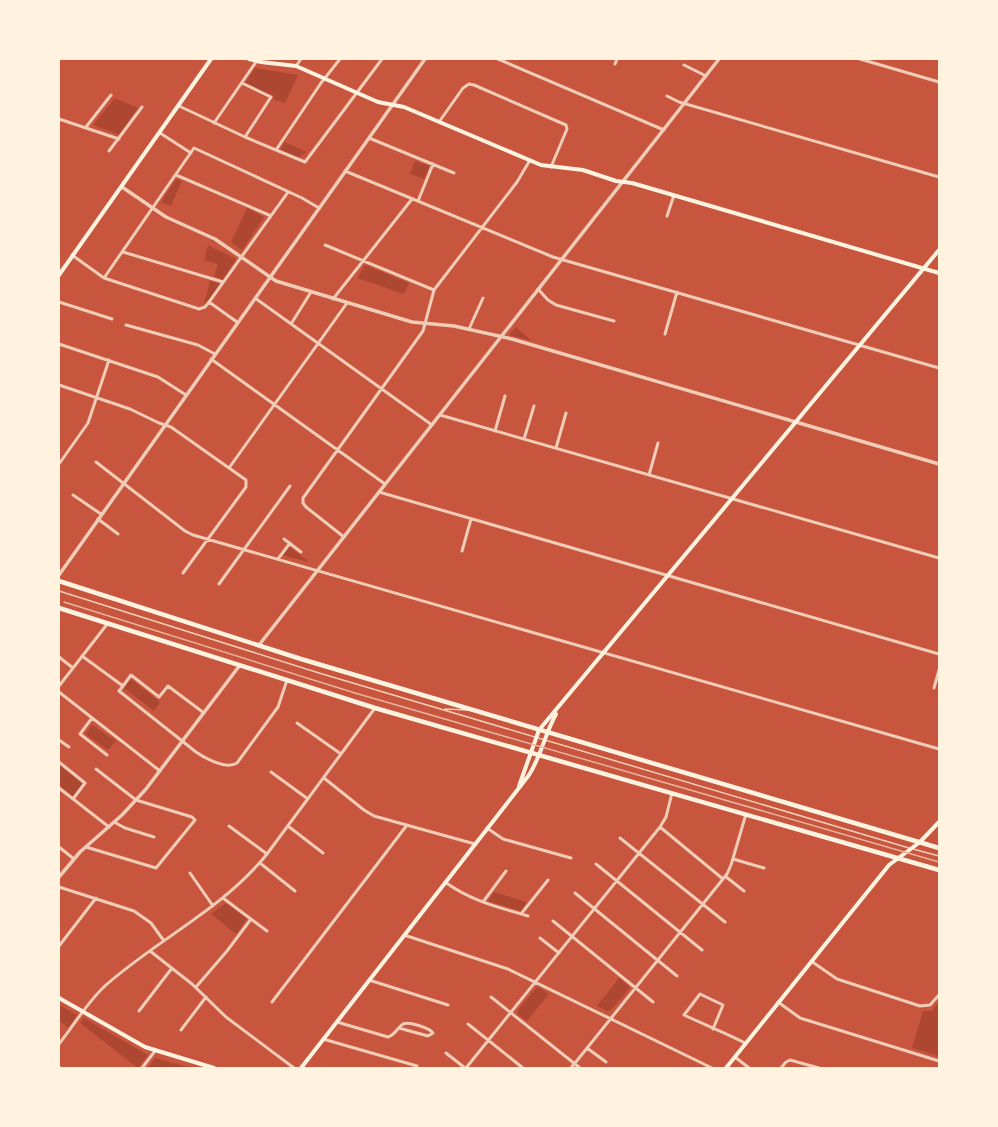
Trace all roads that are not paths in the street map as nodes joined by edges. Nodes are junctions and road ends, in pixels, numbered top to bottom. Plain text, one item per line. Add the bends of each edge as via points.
1 (211, 59) edge
2 (249, 59) edge
3 (301, 59) edge
4 (340, 59) edge
5 (382, 59) edge
6 (425, 59) edge
7 (498, 59) edge
8 (617, 59) edge
9 (719, 59) edge
10 (860, 59) edge
11 (258, 60) edge
12 (615, 64) dead end
13 (684, 65) dead end
14 (296, 66) junction
15 (706, 76) junction
16 (325, 78) junction
17 (939, 82) edge
18 (242, 83) junction
19 (358, 93) junction
20 (110, 95) dead end
21 (667, 96) dead end
22 (684, 104) junction
23 (392, 105) junction
24 (179, 106) junction
25 (142, 107) dead end
26 (59, 119) edge
27 (439, 122) junction
28 (214, 123) junction
29 (86, 128) junction
30 (664, 130) junction
31 (160, 133) junction
32 (246, 137) junction
33 (369, 138) junction
34 (119, 139) junction
35 (276, 150) junction
36 (110, 151) dead end
37 (191, 153) junction
38 (530, 160) junction
39 (433, 164) junction
40 (551, 167) junction
41 (345, 171) junction
42 (454, 173) dead end
43 (176, 175) junction
44 (939, 177) edge
45 (622, 182) junction
46 (122, 187) junction
47 (288, 192) junction
48 (674, 195) junction
49 (412, 199) junction
50 (418, 202) junction
51 (153, 208) junction
52 (319, 208) junction
53 (270, 215) junction
54 (667, 216) dead end
55 (482, 228) junction
56 (325, 245) dead end
57 (939, 250) edge
58 (123, 252) junction
59 (72, 255) junction
60 (241, 256) junction
61 (562, 259) junction
62 (362, 262) junction
63 (924, 268) junction
64 (939, 272) edge
65 (59, 275) edge
66 (269, 277) junction
67 (104, 278) junction
68 (223, 282) junction
69 (538, 289) junction
70 (434, 290) junction
71 (311, 292) junction
72 (677, 292) junction
73 (254, 298) junction
74 (333, 298) junction
75 (483, 298) dead end
76 (59, 302) edge
77 (209, 302) junction
78 (347, 303) junction
79 (112, 319) dead end
80 (614, 321) dead end
81 (237, 322) junction
82 (426, 323) junction
83 (292, 324) junction
84 (126, 325) dead end
85 (469, 329) junction
86 (665, 334) dead end
87 (501, 336) junction
88 (318, 343) junction
89 (59, 344) edge
90 (860, 345) junction
91 (215, 354) junction
92 (211, 359) junction
93 (109, 360) junction
94 (939, 368) edge
95 (59, 385) edge
96 (381, 389) junction
97 (186, 395) junction
98 (505, 396) dead end
99 (97, 398) junction
100 (274, 404) junction
101 (534, 406) dead end
102 (566, 413) dead end
103 (440, 415) junction
104 (796, 422) junction
105 (165, 424) junction
106 (432, 425) junction
107 (495, 431) junction
108 (524, 439) junction
109 (658, 443) dead end
110 (556, 448) junction
111 (338, 450) junction
112 (96, 462) dead end
113 (59, 464) edge
114 (939, 464) edge
115 (229, 468) junction
116 (649, 475) junction
117 (123, 483) junction
118 (385, 484) junction
119 (290, 486) dead end
120 (379, 492) junction
121 (73, 495) dead end
122 (733, 499) junction
123 (101, 514) junction
124 (98, 519) junction
125 (471, 519) junction
126 (118, 534) dead end
127 (344, 537) junction
128 (209, 539) junction
129 (284, 539) dead end
130 (290, 543) junction
131 (244, 549) junction
132 (462, 551) dead end
133 (301, 552) dead end
134 (939, 558) edge
135 (278, 559) junction
136 (318, 570) junction
137 (184, 573) dead end
138 (59, 575) edge
139 (669, 576) junction
140 (59, 581) edge
141 (219, 584) dead end
142 (59, 591) edge
143 (59, 608) edge
144 (108, 623) junction
145 (258, 646) junction
146 (604, 652) junction
147 (939, 654) edge
148 (82, 656) junction
149 (59, 657) edge
150 (240, 665) junction
151 (73, 668) junction
152 (939, 670) edge
153 (287, 680) junction
154 (59, 686) edge
155 (123, 686) junction
156 (934, 688) dead end
157 (59, 692) edge
158 (375, 708) junction
159 (559, 708) junction
160 (440, 709) junction
161 (479, 711) junction
162 (204, 713) junction
163 (92, 718) junction
164 (297, 723) dead end
165 (539, 730) junction
166 (547, 732) junction
167 (537, 737) junction
168 (544, 739) junction
169 (59, 740) edge
170 (183, 741) junction
171 (69, 747) dead end
172 (939, 749) edge
173 (532, 752) junction
174 (341, 754) junction
175 (539, 754) junction
176 (107, 755) dead end
177 (59, 762) edge
178 (96, 769) dead end
179 (160, 771) junction
180 (271, 772) dead end
181 (324, 778) junction
182 (519, 786) junction
183 (59, 788) edge
184 (672, 793) junction
185 (73, 799) junction
186 (308, 799) junction
187 (136, 800) junction
188 (746, 814) junction
189 (114, 822) junction
190 (939, 822) edge
191 (407, 825) junction
192 (229, 826) dead end
193 (288, 826) junction
194 (108, 827) junction
195 (660, 827) junction
196 (487, 828) junction
197 (154, 837) dead end
198 (620, 838) dead end
199 (920, 842) junction
200 (474, 844) junction
201 (59, 847) edge
202 (86, 847) junction
203 (911, 848) junction
204 (939, 848) edge
205 (323, 853) dead end
206 (639, 853) junction
207 (267, 854) junction
208 (939, 856) edge
209 (571, 858) dead end
210 (897, 858) junction
211 (74, 859) junction
212 (733, 859) junction
213 (260, 864) junction
214 (596, 864) dead end
215 (764, 868) dead end
216 (939, 870) edge
217 (506, 871) dead end
218 (190, 873) dead end
219 (59, 877) edge
220 (724, 878) junction
221 (548, 880) dead end
222 (617, 881) junction
223 (445, 882) junction
224 (59, 887) edge
225 (295, 891) dead end
226 (744, 891) dead end
227 (575, 893) dead end
228 (96, 898) junction
229 (223, 898) junction
230 (483, 902) junction
231 (703, 904) junction
232 (213, 906) junction
233 (594, 909) junction
234 (521, 914) junction
235 (528, 916) dead end
236 (251, 919) junction
237 (553, 922) dead end
238 (725, 922) dead end
239 (267, 931) dead end
240 (680, 932) junction
241 (404, 935) junction
242 (572, 937) junction
243 (540, 938) dead end
244 (164, 941) junction
245 (59, 946) edge
246 (702, 950) dead end
247 (150, 951) junction
248 (559, 953) junction
249 (658, 960) junction
250 (811, 961) junction
251 (172, 968) junction
252 (677, 976) dead end
253 (369, 980) junction
254 (536, 981) junction
255 (196, 987) junction
256 (635, 988) junction
257 (939, 995) edge
258 (206, 997) junction
259 (491, 997) dead end
260 (59, 998) edge
261 (272, 1002) dead end
262 (653, 1002) dead end
263 (778, 1002) junction
264 (448, 1005) dead end
265 (139, 1011) dead end
266 (83, 1012) junction
267 (511, 1013) junction
268 (610, 1019) junction
269 (336, 1022) junction
270 (468, 1024) dead end
271 (399, 1028) junction
272 (713, 1028) junction
273 (181, 1030) dead end
274 (323, 1039) junction
275 (489, 1040) junction
276 (745, 1043) junction
277 (59, 1044) edge
278 (587, 1048) junction
279 (155, 1051) junction
280 (446, 1053) dead end
281 (735, 1057) junction
282 (939, 1061) edge
283 (606, 1062) dead end
284 (574, 1064) junction
285 (417, 1066) dead end
286 (142, 1068) edge
287 (214, 1068) edge
288 (294, 1068) edge
289 (302, 1068) edge
290 (466, 1068) edge
291 (523, 1068) edge
292 (571, 1068) edge
293 (580, 1068) edge
294 (712, 1068) edge
295 (726, 1068) edge
296 (749, 1068) edge
297 (781, 1068) edge
298 (819, 1068) edge

1 - 24 main road
2 - 11 main road
3 - 14 street
4 - 16 street
5 - 19 street
6 - 23 street
7 - 30 street
8 - 12 street
9 - 15 street
10 - 17 street
11 - 14 main road
11 - 18 street
13 - 15 street
14 - 16 main road
15 - 22 street
16 - 19 main road
16 - 35 street
18 - 28 street
18 - 32 street via 272,97
19 - 23 main road
19 - 35 street via 306,161
20 - 29 street
21 - 22 street
22 - 30 street
22 - 44 street
23 - 27 main road via 404,107
23 - 33 street
24 - 28 street
24 - 31 main road
25 - 34 street
26 - 29 street
27 - 38 main road
27 - 40 street via 468,85 474,85 566,125 567,130
28 - 32 street
29 - 34 street
30 - 45 street
31 - 37 street
31 - 46 main road
32 - 35 street
33 - 39 street
33 - 41 street
34 - 36 street
37 - 43 street
37 - 47 street via 194,148
38 - 40 main road
38 - 55 street via 518,182
39 - 42 street
39 - 50 street
40 - 45 main road via 583,170
41 - 49 street
41 - 52 street
43 - 51 street
43 - 53 street
45 - 48 main road
45 - 61 street
46 - 51 street
46 - 59 main road
47 - 52 street
47 - 53 street
48 - 54 street
48 - 63 main road
49 - 50 street
49 - 62 street
50 - 55 street
51 - 58 street
51 - 60 street via 174,221 212,237
52 - 66 street
53 - 60 street
55 - 61 street
55 - 70 street
56 - 62 street
57 - 63 main road
58 - 67 street
58 - 68 street
59 - 65 main road
59 - 67 street
60 - 66 street
60 - 68 street
61 - 69 street
61 - 72 street
62 - 70 street
62 - 74 street
63 - 64 main road
63 - 90 main road
66 - 71 street
66 - 73 street
67 - 77 street via 199,309
68 - 77 street
69 - 80 street via 556,305
69 - 87 street
70 - 82 street
71 - 74 street
71 - 83 street
72 - 86 street
72 - 90 street
73 - 81 street
73 - 83 street
74 - 78 street
75 - 85 street
76 - 79 street
77 - 81 street
78 - 82 street via 406,320
78 - 88 street
81 - 91 street
82 - 85 street
82 - 96 street via 423,331
83 - 88 street
84 - 91 street via 198,345
85 - 87 street
87 - 103 street
87 - 104 street
88 - 96 street
88 - 100 street
89 - 93 street
90 - 94 street
90 - 104 main road
91 - 92 street
92 - 97 street
92 - 100 street
93 - 97 street via 158,376
93 - 99 street
95 - 99 street
96 - 106 street
96 - 111 street
97 - 105 street
98 - 107 street
99 - 105 street
99 - 113 street via 87,425
100 - 111 street
100 - 115 street
101 - 108 street
102 - 110 street
103 - 106 street
103 - 107 street
104 - 114 street
104 - 122 main road
105 - 115 street
105 - 117 street
106 - 118 street
107 - 108 street
108 - 110 street
109 - 116 street
110 - 116 street
111 - 118 street
111 - 127 street via 304,496 303,503
112 - 117 street
115 - 128 street via 248,483
116 - 122 street
117 - 123 street
117 - 128 street via 185,530
118 - 120 street
119 - 131 street
120 - 125 street
120 - 127 street
121 - 123 street
122 - 134 street
122 - 139 main road
123 - 124 street
124 - 126 street
124 - 138 street
125 - 132 street
125 - 139 street
127 - 136 street
128 - 131 street
128 - 137 street
129 - 130 street
130 - 133 street
130 - 135 street
131 - 135 street
131 - 141 street
135 - 136 street
136 - 145 street
136 - 146 street
139 - 146 main road
139 - 147 street
140 - 145 main road
142 - 160 lane
143 - 144 main road
144 - 148 street
144 - 150 main road
145 - 161 main road
146 - 159 main road
146 - 172 street
148 - 151 street
148 - 155 street
149 - 151 street
150 - 153 main road
150 - 162 street
151 - 154 street
152 - 156 street
153 - 158 main road
153 - 170 street via 278,707 235,764 230,766 208,759
155 - 162 street via 131,676 159,697 168,686
155 - 170 street via 119,691
157 - 163 street
158 - 173 main road
158 - 174 street
159 - 165 main road
159 - 166 main road
160 - 161 lane
160 - 167 lane
161 - 165 main road
162 - 170 street
163 - 176 street via 80,734
163 - 179 street
164 - 174 street
165 - 166 main road
165 - 167 main road
166 - 168 main road
166 - 199 main road
167 - 168 lane
167 - 173 main road
168 - 175 main road
168 - 203 lane
169 - 171 street
170 - 179 street
173 - 175 main road
173 - 182 main road
174 - 181 street
175 - 182 main road via 532,770
175 - 184 main road
177 - 185 street via 85,783
178 - 187 street
179 - 187 street
180 - 186 street
181 - 186 street
181 - 191 street via 370,814
182 - 196 main road
183 - 185 street
184 - 188 main road
184 - 195 street
185 - 194 street
186 - 193 street
187 - 189 street
187 - 202 street via 195,819 156,868
188 - 210 main road
188 - 212 street
189 - 194 street
189 - 197 street
190 - 199 main road
191 - 200 street
191 - 261 street
192 - 207 street
193 - 205 street
193 - 207 street
194 - 202 street
195 - 206 street
195 - 220 street
196 - 200 main road
196 - 209 street via 503,839
198 - 206 street
199 - 203 main road
199 - 204 main road
200 - 223 main road
201 - 211 street
202 - 211 street
203 - 208 lane
203 - 210 main road
206 - 222 street
206 - 231 street
207 - 213 street
210 - 216 main road
210 - 250 main road
211 - 219 street
212 - 215 street
212 - 220 street
213 - 225 street
213 - 229 street
214 - 222 street
217 - 230 street
218 - 232 street
220 - 226 street
220 - 231 street
221 - 234 street
222 - 233 street
222 - 240 street
223 - 230 street via 461,894
223 - 241 main road
224 - 228 street
227 - 233 street
228 - 244 street via 138,913 151,923
228 - 245 street
229 - 232 street
229 - 236 street
230 - 234 street
231 - 238 street
231 - 240 street
232 - 244 street
233 - 242 street
233 - 249 street
234 - 235 street
236 - 239 street
236 - 255 street
237 - 242 street
240 - 246 street
240 - 249 street
241 - 253 main road
241 - 254 street via 494,963
242 - 248 street
242 - 256 street
243 - 248 street
244 - 247 street
247 - 251 street
247 - 266 street via 100,990
248 - 254 street
249 - 252 street
249 - 256 street
250 - 257 street via 837,979 920,1006 930,1005
250 - 263 main road
251 - 255 street
251 - 265 street
253 - 264 street
253 - 269 main road
254 - 267 street
254 - 268 street
255 - 258 street
256 - 262 street
256 - 268 street
258 - 273 street
258 - 288 street via 226,1018
259 - 267 street
260 - 266 main road
263 - 276 main road
263 - 282 street via 800,1018
266 - 277 street
266 - 279 main road
267 - 275 street
267 - 284 street
268 - 278 street
268 - 294 street
269 - 271 street via 388,1037
269 - 274 main road
270 - 275 street
271 - 271 street via 406,1023 430,1030 433,1034 428,1036
272 - 272 street via 684,1015 700,994 723,1005
272 - 276 street
274 - 285 street
274 - 289 main road
275 - 290 street
275 - 291 street
276 - 281 main road
278 - 283 street
278 - 284 street
279 - 286 street
279 - 287 main road
280 - 290 street
281 - 295 main road
281 - 296 street
284 - 292 street
284 - 293 street
297 - 298 street via 790,1060

